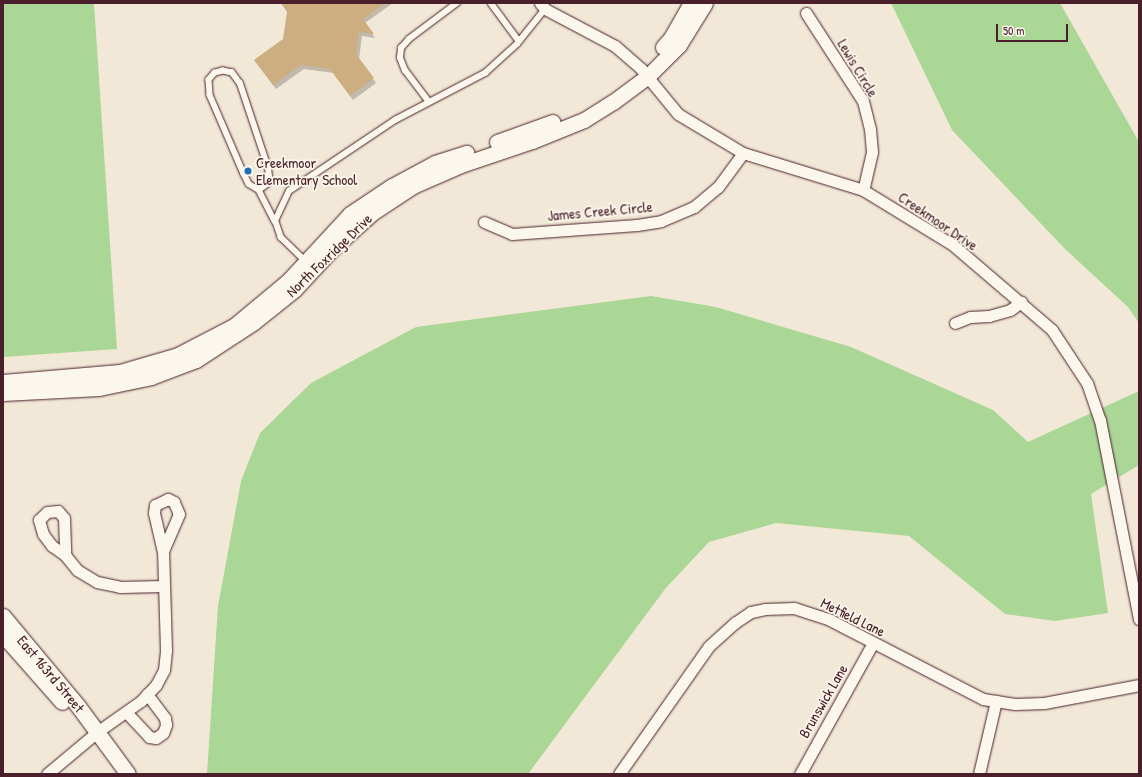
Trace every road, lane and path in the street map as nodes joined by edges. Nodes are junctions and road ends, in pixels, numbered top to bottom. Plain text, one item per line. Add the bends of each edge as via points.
1 (457, 3) edge
2 (491, 3) edge
3 (691, 3) edge
4 (705, 3) edge
5 (545, 5) edge
6 (806, 13) dead end
7 (519, 41) junction
8 (644, 73) junction
9 (428, 102) junction
10 (743, 153) junction
11 (259, 190) junction
12 (862, 190) junction
13 (275, 221) junction
14 (484, 222) dead end
15 (310, 265) junction
16 (1022, 302) junction
17 (954, 323) dead end
18 (3, 382) edge
19 (3, 392) edge
20 (163, 551) dead end
21 (65, 555) dead end
22 (163, 586) junction
23 (3, 616) edge
24 (1139, 619) edge
25 (3, 635) edge
26 (873, 643) junction
27 (1139, 685) edge
28 (147, 694) junction
29 (996, 701) junction
30 (126, 712) junction
31 (94, 735) junction
32 (47, 774) edge
33 (117, 774) edge
34 (128, 774) edge
35 (619, 774) edge
36 (800, 774) edge
37 (979, 774) edge

1 - 9 lane via 409,39 401,48 400,58 404,71
2 - 7 lane
3 - 8 street, North Foxridge Drive via 671,38
4 - 8 street, North Foxridge Drive via 679,44
5 - 7 lane
5 - 8 street, Creekmoor Drive via 615,46
6 - 12 street, Lewis Circle via 863,101 870,129 872,152
7 - 9 lane via 485,73
8 - 10 street, Creekmoor Drive via 678,114
8 - 15 street, North Foxridge Drive via 578,112 435,163 392,186 350,214
9 - 13 lane via 395,120 289,192
10 - 12 street, Creekmoor Drive
10 - 14 street, James Creek Circle via 718,188 694,208 661,221 512,234
11 - 11 lane via 250,184 244,174 210,95 209,80 215,73 224,71 232,74 240,84 268,168 267,184
11 - 13 lane
12 - 16 street, Creekmoor Drive via 953,245
13 - 15 lane via 281,238
15 - 18 street, North Foxridge Drive via 234,326 178,355 120,372
15 - 19 street, North Foxridge Drive via 296,289 254,322 196,360 151,376 99,388
16 - 17 street via 996,314 970,317
16 - 24 street, Creekmoor Drive via 1052,330 1087,383 1108,452
20 - 22 street
21 - 22 street via 77,570 97,582 120,587
22 - 28 street via 166,650 164,670 156,685
23 - 31 street, East 163rd Street
25 - 31 street, East 163rd Street
26 - 29 street, Metfield Lane via 983,699
26 - 35 street, Metfield Lane via 830,620 794,608 751,612 709,646
26 - 36 street, Brunswick Lane
27 - 29 street, Metfield Lane via 1044,703 1014,704
28 - 30 street
28 - 30 street via 165,718 163,733 156,738 149,738
29 - 37 street
30 - 31 street
31 - 32 street
31 - 33 street, East 163rd Street
31 - 34 street, East 163rd Street

